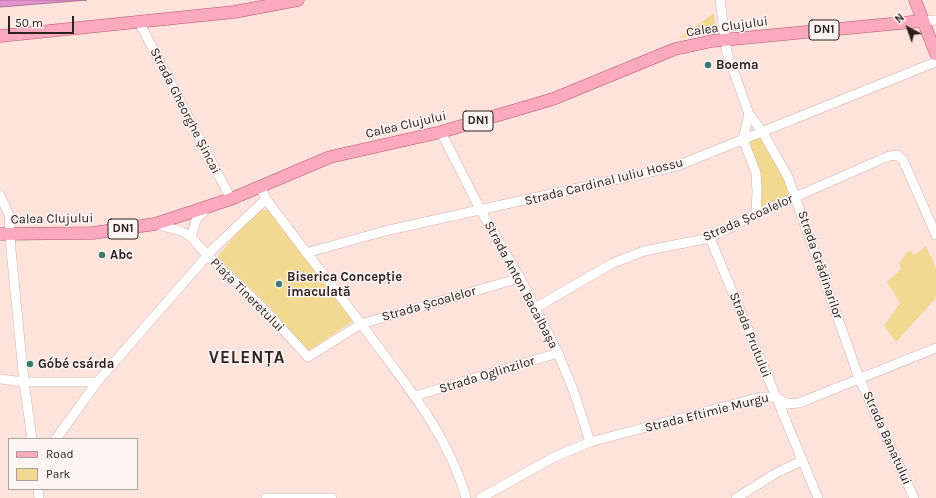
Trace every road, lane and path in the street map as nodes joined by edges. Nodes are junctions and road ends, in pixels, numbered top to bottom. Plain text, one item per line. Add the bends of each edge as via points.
1 (298, 0) edge
2 (720, 0) edge
3 (915, 0) edge
4 (936, 20) edge
5 (922, 21) junction
6 (139, 22) junction
7 (0, 36) edge
8 (726, 40) junction
9 (936, 54) edge
10 (936, 62) edge
11 (748, 114) junction
12 (762, 131) junction
13 (440, 132) junction
14 (743, 139) junction
15 (260, 186) junction
16 (0, 195) edge
17 (796, 196) junction
18 (231, 199) junction
19 (266, 199) junction
20 (206, 207) junction
21 (482, 211) junction
22 (756, 214) junction
23 (155, 224) junction
24 (5, 234) edge
25 (936, 235) edge
26 (191, 237) junction
27 (710, 238) junction
28 (306, 253) junction
29 (207, 255) junction
30 (520, 278) junction
31 (535, 308) junction
32 (361, 324) junction
33 (936, 348) edge
34 (558, 353) junction
35 (859, 378) junction
36 (0, 379) edge
37 (24, 382) junction
38 (97, 382) junction
39 (415, 396) junction
40 (775, 396) junction
41 (32, 438) edge
42 (57, 438) edge
43 (590, 442) junction
44 (802, 461) junction
45 (266, 498) edge
46 (332, 498) edge
47 (466, 498) edge
48 (480, 498) edge
49 (736, 498) edge
50 (818, 498) edge
51 (914, 498) edge

1 - 6 main road via 234,12
2 - 8 street, Strada Grădinarilor
3 - 5 main road
4 - 5 street, Calea Clujului
5 - 8 main road, Calea Clujului / DN1
5 - 9 main road
6 - 7 main road
6 - 18 street, Strada Gheorghe Șincai
8 - 11 street, Strada Grădinarilor via 727,53
8 - 13 main road, Calea Clujului / DN1 via 675,49 553,99
10 - 12 street, Strada Cardinal Iuliu Hossu
11 - 12 street, Strada Grădinarilor
11 - 14 street
12 - 14 street, Strada Cardinal Iuliu Hossu
12 - 17 street, Strada Grădinarilor
13 - 15 main road, Calea Clujului / DN1 via 330,157
13 - 21 street, Strada Anton Bacalbașa
14 - 21 street, Strada Cardinal Iuliu Hossu via 676,166
14 - 22 street via 756,173
15 - 18 main road, Calea Clujului / DN1
15 - 19 street
16 - 24 street via 9,215
17 - 22 street, Strada Școalelor
17 - 25 street, Strada Școalelor via 889,156 897,155 903,160
17 - 35 street, Strada Grădinarilor
18 - 20 main road, Calea Clujului / DN1
19 - 28 street
19 - 29 street
20 - 23 main road, Calea Clujului / DN1
20 - 26 street via 196,220
21 - 28 street, Strada Cardinal Iuliu Hossu via 386,231
21 - 30 street, Strada Anton Bacalbașa
22 - 27 street, Strada Școalelor
23 - 24 main road, Calea Clujului / DN1 via 93,233
23 - 26 street, Piața Tineretului
24 - 37 street
26 - 29 street, Piața Tineretului
27 - 31 street, Strada Școalelor via 644,251 613,263
27 - 40 street, Strada Prutului
28 - 32 street
29 - 32 street, Piața Tineretului via 263,308 308,357
29 - 38 street
30 - 31 street, Strada Anton Bacalbașa
30 - 32 street, Strada Școalelor
31 - 34 street, Strada Anton Bacalbașa
32 - 39 street
33 - 35 street, Strada Eftimie Murgu
34 - 39 street, Strada Oglinzilor
34 - 43 street, Strada Anton Bacalbașa
35 - 40 street, Strada Eftimie Murgu via 799,403 787,404
35 - 51 street, Strada Banatului
36 - 37 street
37 - 38 street
37 - 41 street
38 - 42 street
39 - 47 street via 446,447 460,476
40 - 43 street, Strada Eftimie Murgu via 761,397
40 - 44 street, Strada Prutului
43 - 48 street, Strada Eftimie Murgu via 554,457
44 - 49 street via 778,472
44 - 50 street, Strada Prutului
45 - 46 street

